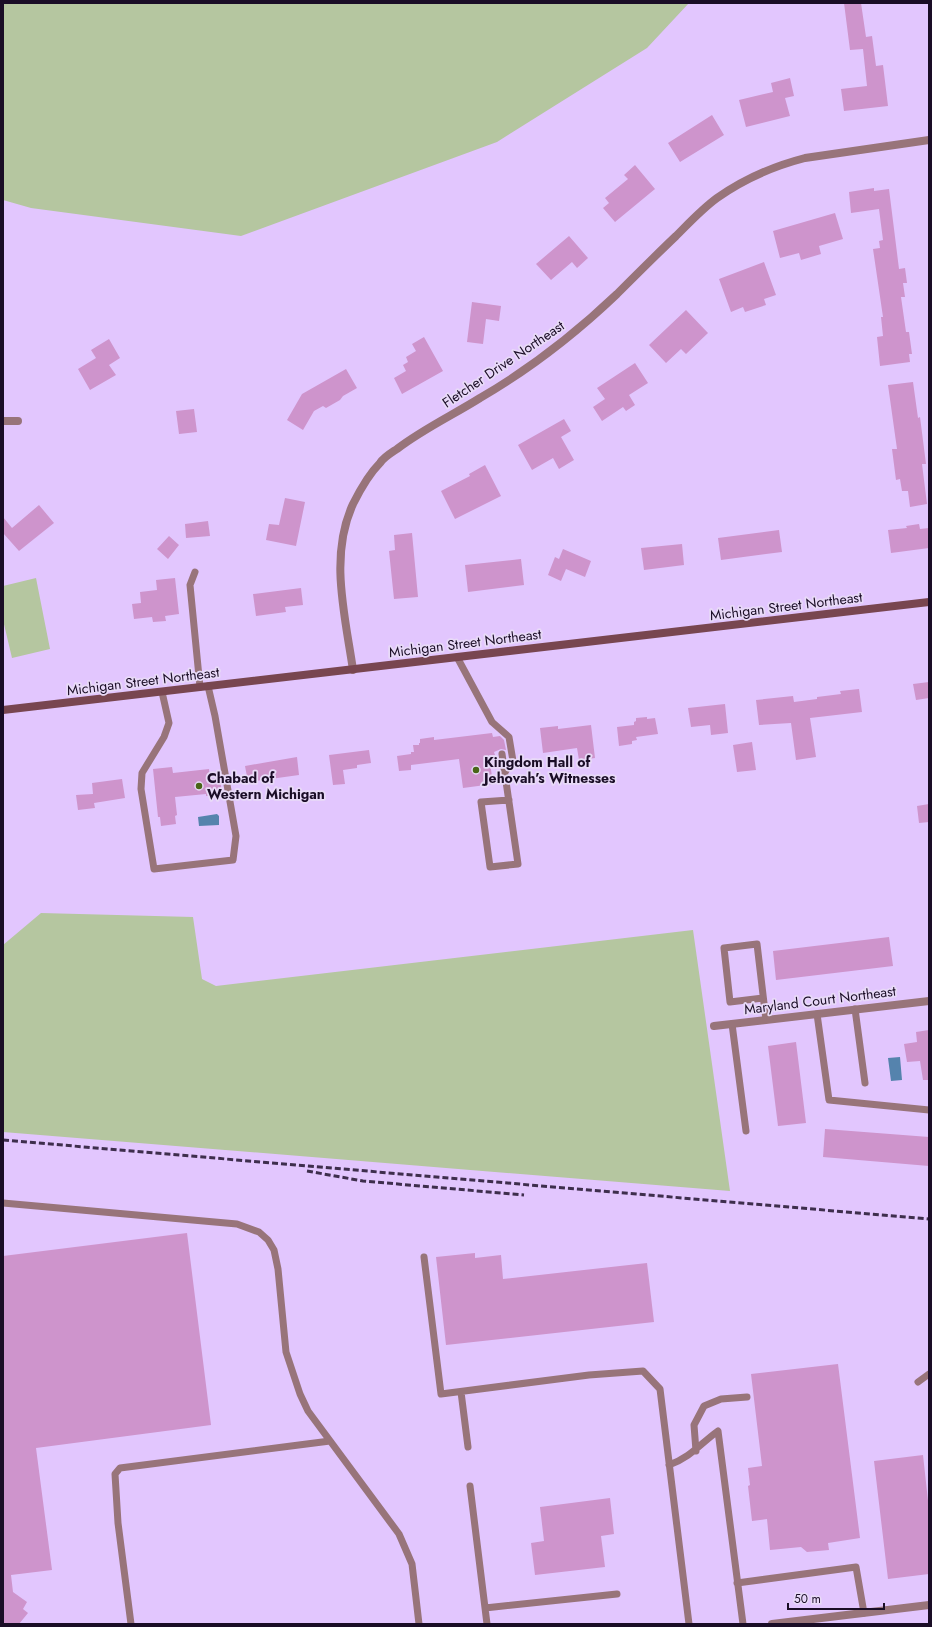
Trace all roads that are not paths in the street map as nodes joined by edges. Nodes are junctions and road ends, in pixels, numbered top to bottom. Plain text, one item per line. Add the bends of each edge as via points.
1 (929, 140) edge
2 (3, 421) edge
3 (18, 421) dead end
4 (195, 572) dead end
5 (929, 602) edge
6 (457, 657) junction
7 (353, 670) junction
8 (204, 687) junction
9 (162, 692) junction
10 (3, 710) edge
11 (502, 754) dead end
12 (505, 772) junction
13 (509, 800) junction
14 (763, 998) junction
15 (929, 1001) edge
16 (855, 1009) junction
17 (817, 1014) junction
18 (766, 1020) junction
19 (732, 1024) junction
20 (714, 1026) dead end
21 (865, 1083) dead end
22 (929, 1110) edge
23 (746, 1131) dead end
24 (3, 1203) edge
25 (424, 1257) dead end
26 (929, 1374) edge
27 (918, 1382) dead end
28 (461, 1392) junction
29 (747, 1397) dead end
30 (330, 1440) junction
31 (468, 1447) dead end
32 (696, 1451) junction
33 (669, 1466) junction
34 (470, 1486) dead end
35 (737, 1583) junction
36 (617, 1594) dead end
37 (929, 1605) edge
38 (485, 1608) junction
39 (864, 1613) junction
40 (131, 1624) edge
41 (419, 1624) edge
42 (487, 1624) edge
43 (689, 1624) edge
44 (743, 1624) edge
45 (772, 1624) edge

1 - 7 street, Fletcher Drive Northeast via 805,158 779,165 741,183 689,222 575,332 482,398 405,442 380,462 353,504 341,547 341,581
2 - 3 street
4 - 8 lane via 190,586
5 - 6 main road, Michigan Street Northeast
6 - 7 main road, Michigan Street Northeast
6 - 12 lane via 492,722 509,737 513,761
7 - 8 main road, Michigan Street Northeast
8 - 9 main road, Michigan Street Northeast
8 - 9 lane via 215,716 236,836 233,860 154,869 141,789 142,773 164,737 169,723
9 - 10 main road, Michigan Street Northeast
11 - 12 lane
12 - 13 lane
13 - 13 lane via 518,864 490,867 482,802
14 - 14 lane via 757,944 724,948 730,1002
14 - 18 lane
15 - 16 street, Maryland Court Northeast
16 - 17 street, Maryland Court Northeast
16 - 21 lane
17 - 18 street, Maryland Court Northeast
17 - 22 lane via 829,1100
18 - 19 street, Maryland Court Northeast
19 - 20 street, Maryland Court Northeast
19 - 23 lane
24 - 30 lane via 237,1224 259,1232 274,1250 286,1352 293,1373 308,1411
25 - 28 lane via 441,1394
26 - 27 lane
28 - 31 lane
28 - 33 lane via 588,1374 643,1371 660,1389
29 - 32 lane via 721,1399 704,1406 694,1425
30 - 40 lane via 120,1468 115,1474 118,1523
30 - 41 lane via 399,1534 412,1564
32 - 33 lane via 683,1461
32 - 35 lane via 718,1431
33 - 43 lane
34 - 38 lane
35 - 39 lane via 856,1567
35 - 44 lane
36 - 38 lane
37 - 39 street
38 - 42 lane
39 - 45 street

